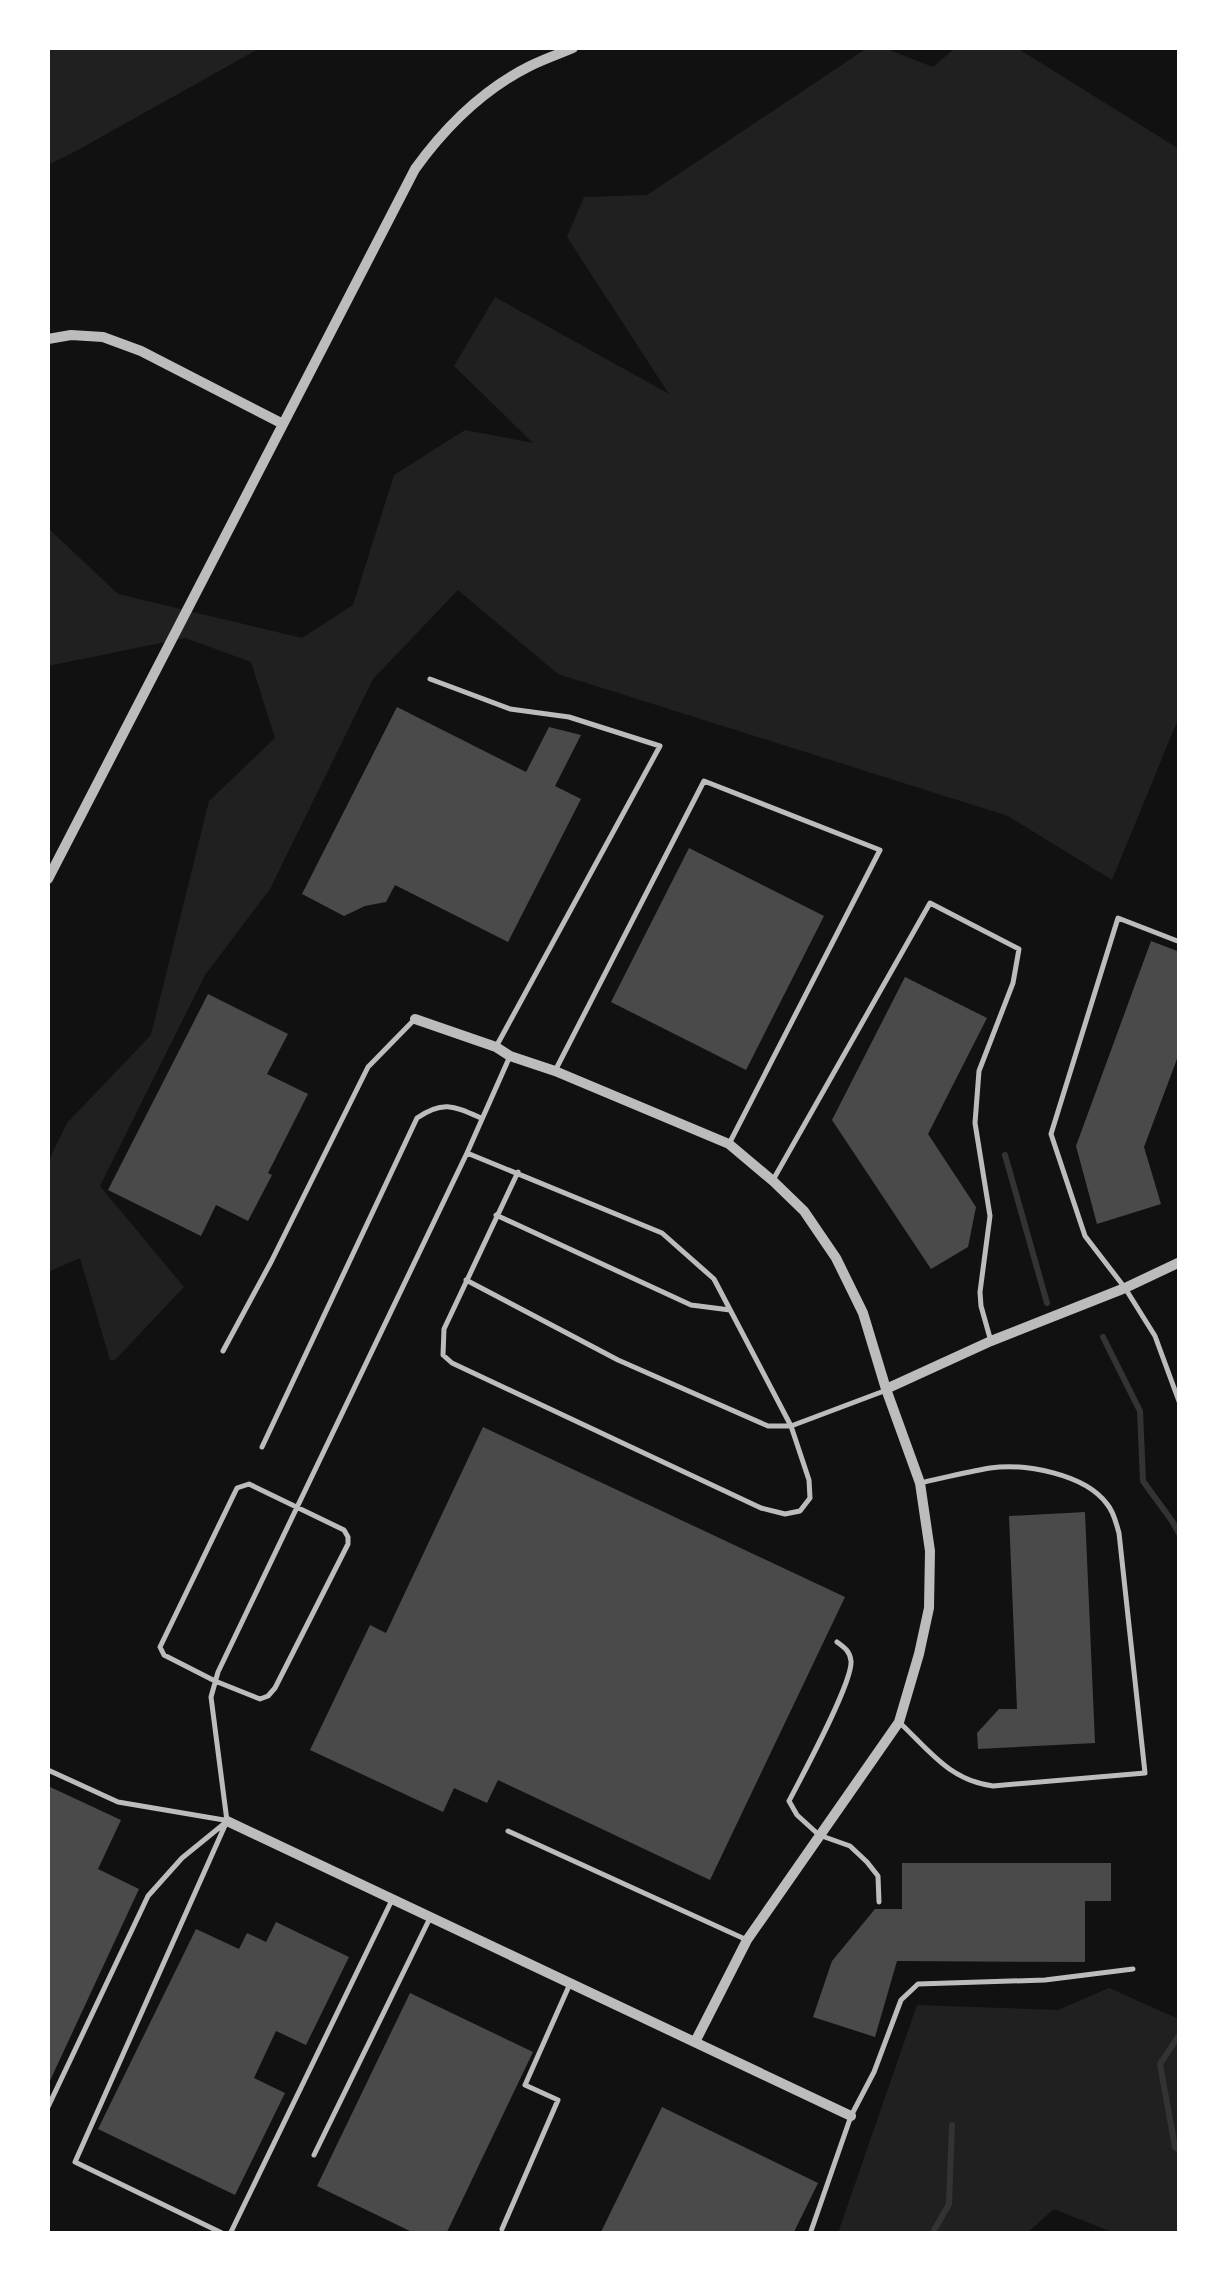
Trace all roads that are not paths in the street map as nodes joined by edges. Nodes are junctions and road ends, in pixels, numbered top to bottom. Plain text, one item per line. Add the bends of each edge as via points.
1 (573, 48) edge
2 (48, 339) edge
3 (283, 424) junction
4 (430, 678) dead end
5 (48, 879) edge
6 (1180, 942) edge
7 (415, 1018) joint
8 (496, 1047) junction
9 (510, 1056) junction
10 (555, 1070) junction
11 (481, 1118) junction
12 (729, 1144) junction
13 (467, 1153) junction
14 (518, 1172) junction
15 (772, 1181) junction
16 (496, 1215) junction
17 (1180, 1262) edge
18 (466, 1280) junction
19 (1125, 1288) junction
20 (730, 1310) junction
21 (991, 1341) junction
22 (222, 1352) dead end
23 (886, 1390) junction
24 (1180, 1404) edge
25 (791, 1426) junction
26 (262, 1447) dead end
27 (920, 1484) junction
28 (297, 1507) junction
29 (837, 1642) dead end
30 (215, 1681) junction
31 (899, 1722) junction
32 (48, 1770) edge
33 (227, 1821) junction
34 (508, 1831) dead end
35 (819, 1835) junction
36 (392, 1899) junction
37 (879, 1902) dead end
38 (430, 1917) junction
39 (747, 1940) junction
40 (1133, 1969) dead end
41 (570, 1983) junction
42 (695, 2042) junction
43 (48, 2107) edge
44 (850, 2116) junction
45 (314, 2156) dead end
46 (502, 2228) dead end
47 (227, 2234) edge
48 (810, 2234) edge

1 - 3 street via 503,82 434,144 400,196
2 - 3 street via 103,337
3 - 5 street
4 - 8 lane via 510,709 569,717 660,746
6 - 19 lane via 1118,918 1051,1134 1085,1236
7 - 8 street
7 - 22 lane via 368,1067
8 - 9 street
9 - 10 street
9 - 11 lane
10 - 12 street
10 - 12 lane via 704,781 880,850
11 - 13 lane
11 - 26 lane via 445,1105 417,1118
12 - 15 street
13 - 14 lane
13 - 28 lane
14 - 16 lane
14 - 20 lane via 662,1233 714,1280
15 - 21 lane via 930,903 1020,949 979,1070 975,1123 990,1216 980,1292
15 - 23 street via 804,1211 836,1258 863,1313
16 - 18 lane
16 - 20 lane via 691,1306
17 - 19 street
18 - 25 lane via 618,1360 768,1426
18 - 25 lane via 444,1329 442,1356 760,1508 785,1514 800,1511 810,1498
19 - 21 street
19 - 24 lane via 1155,1336
20 - 25 lane
21 - 23 street
23 - 25 lane
23 - 27 street
27 - 31 street via 930,1551 929,1608
27 - 31 lane via 1017,1466 1078,1482 1106,1501 1119,1533 1145,1773 972,1783
28 - 30 lane
28 - 30 lane via 344,1530 348,1544 268,1696 260,1699
28 - 30 lane via 249,1484 237,1488 164,1638 164,1655
29 - 35 lane via 852,1664 790,1802
30 - 33 lane via 211,1697
31 - 35 street
32 - 33 lane via 118,1802
33 - 36 street
33 - 43 lane via 148,1896
33 - 47 lane via 75,2162
34 - 39 lane
35 - 37 lane via 850,1846 867,1862 878,1876
35 - 39 street
36 - 38 street
36 - 47 lane
38 - 41 street
38 - 45 lane
39 - 42 street
40 - 44 lane via 918,1984 901,2000
41 - 42 street
41 - 46 lane via 525,2086 558,2100
42 - 44 street
44 - 48 lane

